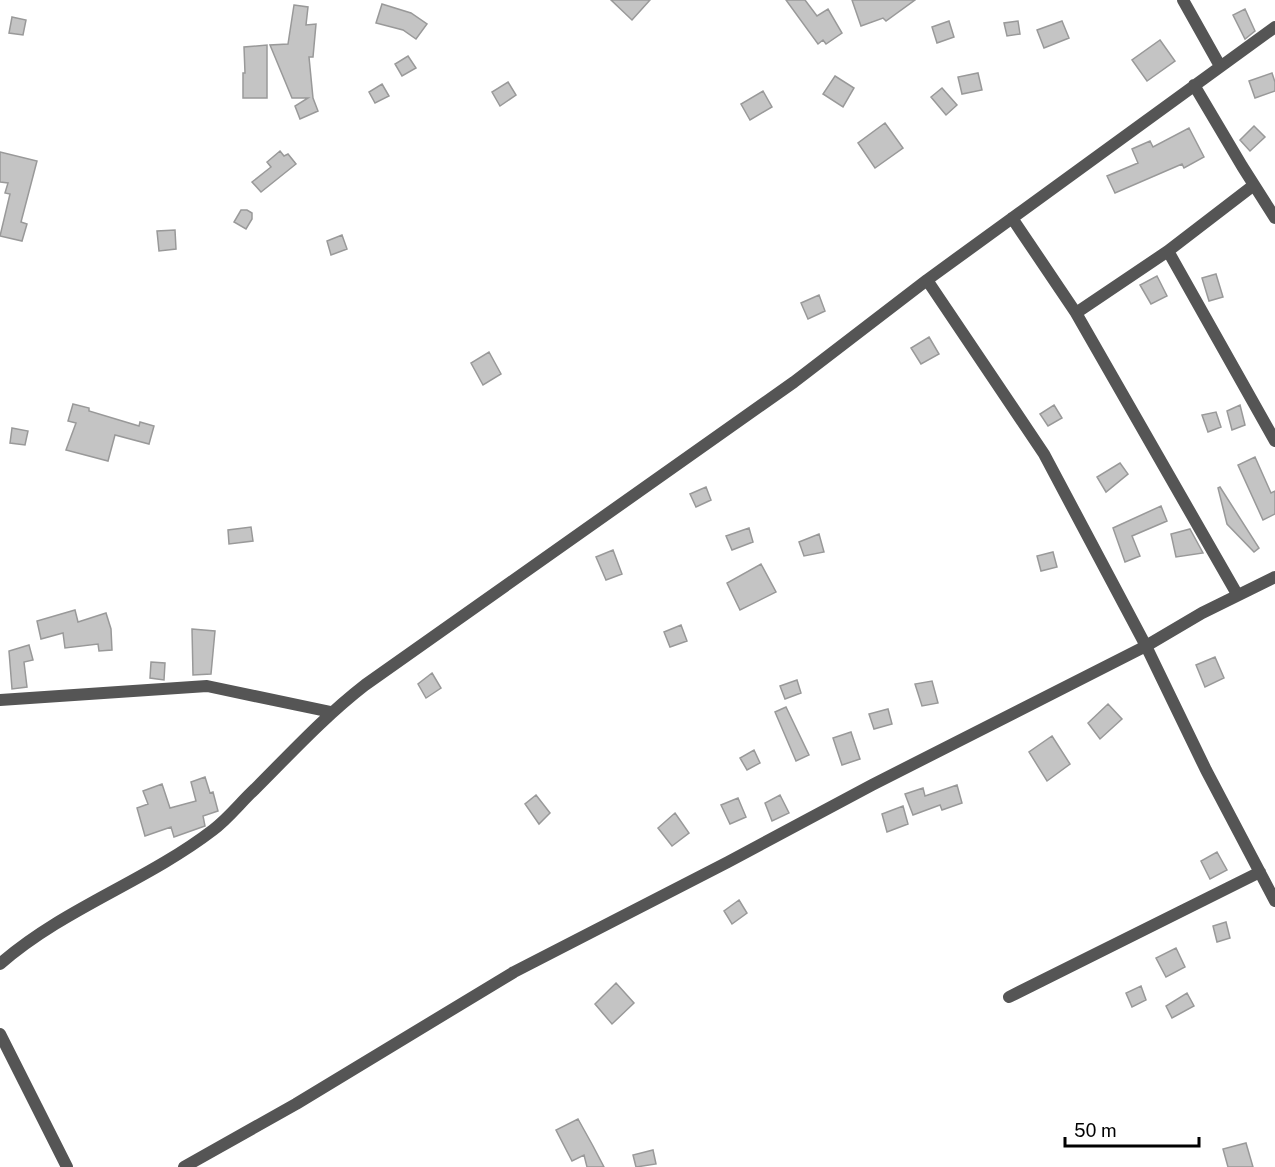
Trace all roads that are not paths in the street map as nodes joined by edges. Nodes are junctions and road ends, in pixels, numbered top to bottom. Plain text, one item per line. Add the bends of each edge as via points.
1 (1183, 0) edge
2 (1275, 27) edge
3 (1220, 66) junction
4 (1194, 85) junction
5 (1254, 185) junction
6 (1012, 218) junction
7 (1275, 218) edge
8 (1168, 251) junction
9 (927, 279) junction
10 (1076, 313) junction
11 (1275, 441) edge
12 (1275, 577) edge
13 (1238, 594) junction
14 (1146, 646) junction
15 (0, 700) edge
16 (330, 712) junction
17 (1260, 872) junction
18 (1275, 902) edge
19 (0, 964) edge
20 (1009, 997) dead end
21 (0, 1034) edge
22 (67, 1167) edge
23 (184, 1167) edge

1 - 3 street
2 - 3 street
3 - 4 street
4 - 5 street
4 - 6 street
5 - 7 street
5 - 8 street
6 - 9 street
6 - 10 street
8 - 10 street
8 - 11 street
9 - 14 street via 1044,454
9 - 16 street via 794,382
10 - 13 street
12 - 13 street
13 - 14 street
14 - 17 street
14 - 23 street via 514,972
15 - 16 street via 207,686
16 - 19 street via 215,829 172,860 61,920
17 - 18 street
17 - 20 street
21 - 22 street

